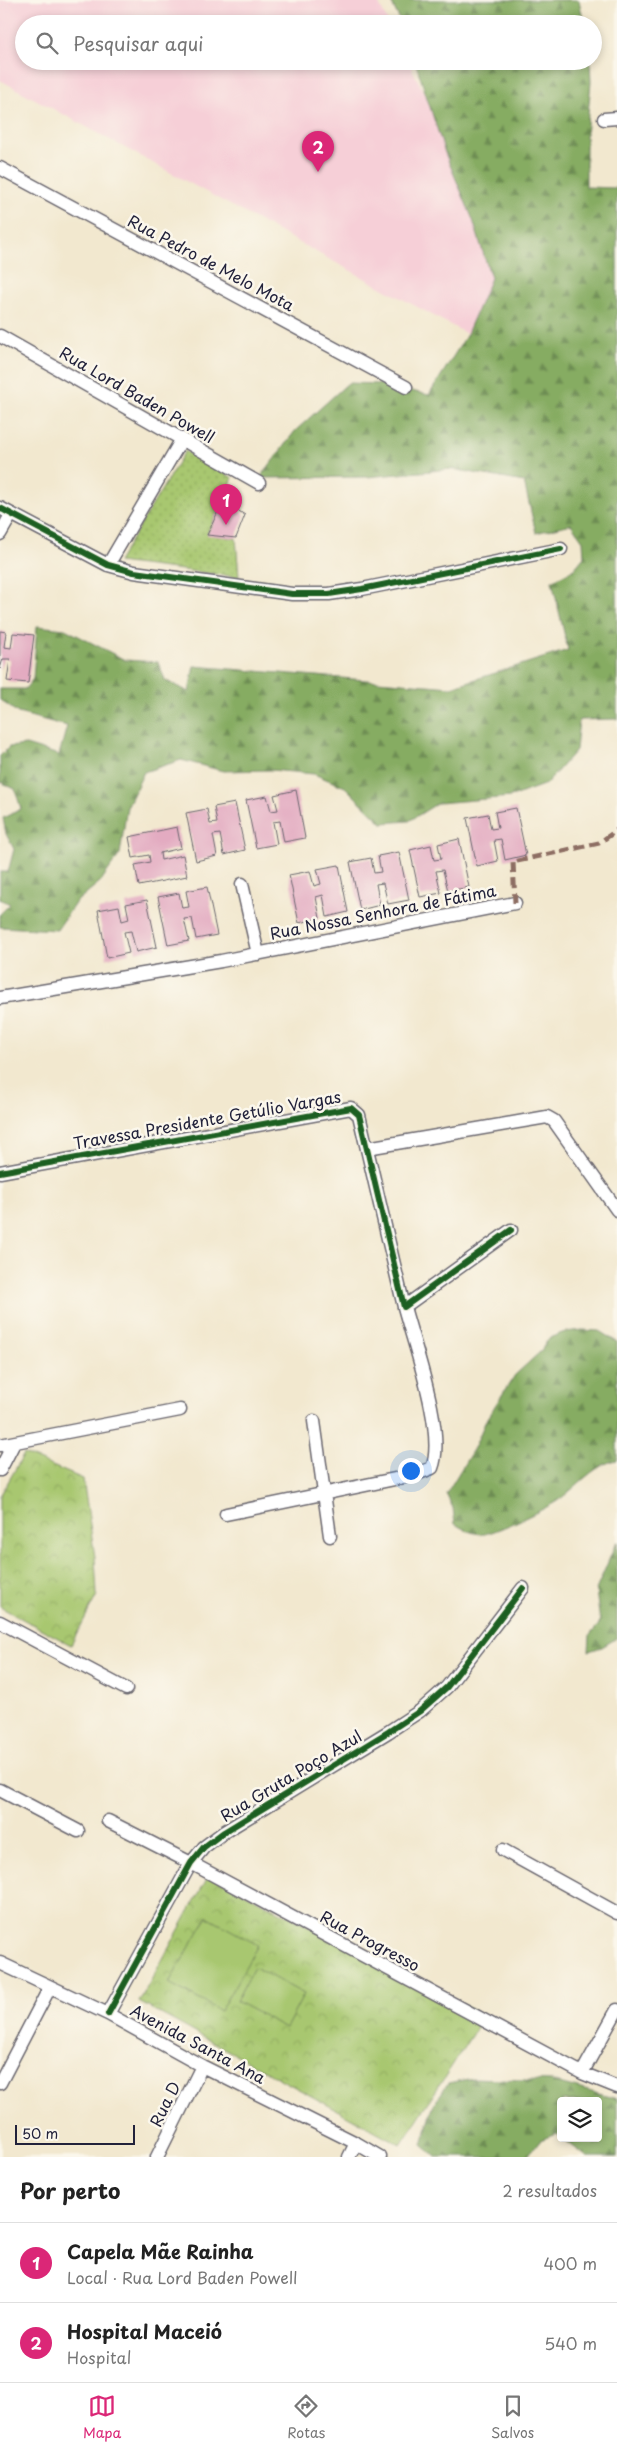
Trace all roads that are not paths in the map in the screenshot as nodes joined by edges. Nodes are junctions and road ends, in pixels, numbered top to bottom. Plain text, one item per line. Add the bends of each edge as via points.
1 (0, 168) edge
2 (0, 336) edge
3 (406, 387) dead end
4 (182, 439) junction
5 (259, 483) dead end
6 (6, 512) edge
7 (0, 534) edge
8 (562, 550) dead end
9 (108, 565) junction
10 (242, 884) dead end
11 (516, 902) dead end
12 (258, 954) junction
13 (0, 998) edge
14 (367, 1148) junction
15 (0, 1172) edge
16 (617, 1210) edge
17 (511, 1230) dead end
18 (404, 1307) junction
19 (180, 1410) dead end
20 (314, 1421) dead end
21 (14, 1443) junction
22 (0, 1445) edge
23 (0, 1470) edge
24 (325, 1493) junction
25 (226, 1514) dead end
26 (330, 1536) dead end
27 (523, 1588) dead end
28 (0, 1622) edge
29 (126, 1689) dead end
30 (0, 1790) edge
31 (108, 1822) dead end
32 (78, 1831) dead end
33 (503, 1850) dead end
34 (191, 1863) junction
35 (617, 1913) edge
36 (0, 1963) edge
37 (50, 1987) junction
38 (617, 2010) edge
39 (108, 2014) junction
40 (202, 2066) junction
41 (582, 2073) junction
42 (0, 2083) edge
43 (617, 2087) edge
44 (356, 2142) junction
45 (157, 2157) edge
46 (349, 2157) edge
47 (380, 2157) edge

1 - 3 street, Rua Pedro de Melo Mota
2 - 4 street, Rua Lord Baden Powell
4 - 5 street, Rua Lord Baden Powell
4 - 9 street
6 - 7 street
6 - 9 street
8 - 9 street via 329,594 292,594 134,572
10 - 12 street, Rua Nossa Senhora de Fátima
11 - 12 street, Rua Nossa Senhora de Fátima
12 - 13 street, Rua Nossa Senhora de Fátima
14 - 15 street, Travessa Presidente Getúlio Vargas via 359,1115 356,1110 345,1108
14 - 16 street via 547,1117 554,1122
14 - 18 street, Travessa Presidente Getúlio Vargas
17 - 18 street
18 - 24 street, Travessa Presidente Getúlio Vargas via 435,1424 432,1468 414,1475
19 - 21 street
20 - 24 street
21 - 22 street
21 - 23 street
24 - 25 street
24 - 26 street
27 - 34 street, Rua Gruta Poço Azul via 446,1686 420,1710 224,1832 204,1847
28 - 29 street
30 - 32 street
31 - 34 street, Rua Progresso
33 - 35 street
34 - 39 street, Rua Gruta Poço Azul
34 - 41 street, Rua Progresso
36 - 37 street, Avenida Santa Ana
37 - 39 street, Avenida Santa Ana
37 - 42 street
38 - 41 street
39 - 40 street, Avenida Santa Ana
40 - 44 street, Avenida Santa Ana
40 - 45 street, Rua D
41 - 43 street, Rua Progresso
44 - 46 street
44 - 47 street, Avenida Santa Ana

